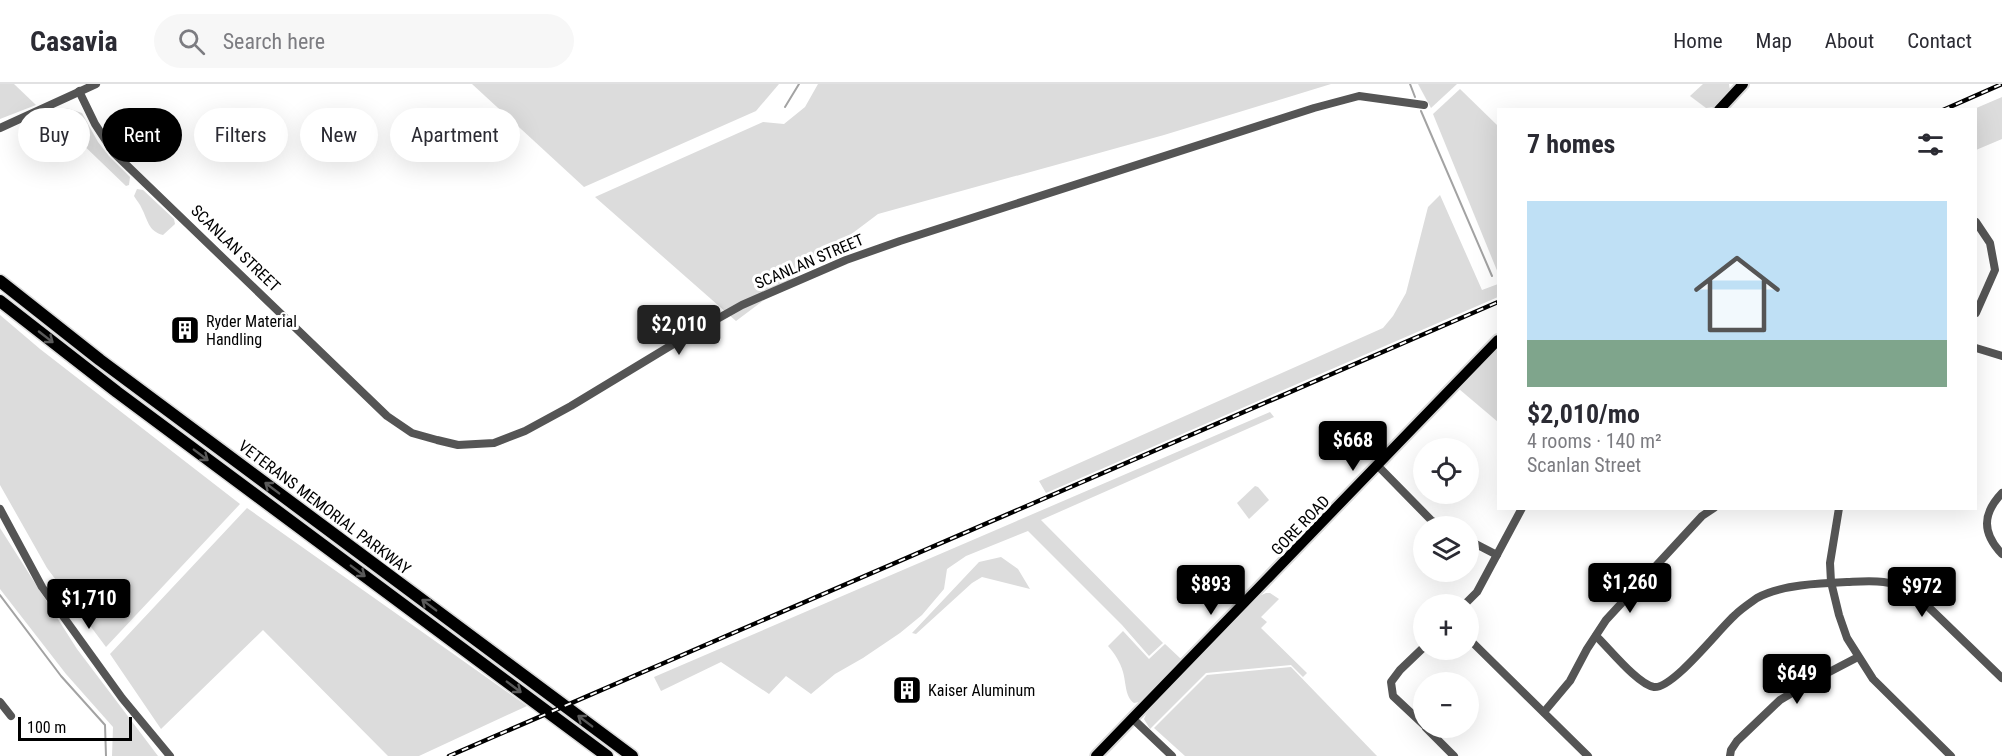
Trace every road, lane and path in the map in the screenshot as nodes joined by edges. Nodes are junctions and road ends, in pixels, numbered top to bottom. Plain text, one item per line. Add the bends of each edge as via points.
1 (96, 84) edge
2 (1743, 84) edge
3 (79, 91) junction
4 (1424, 105) dead end
5 (1721, 108) edge
6 (0, 128) edge
7 (1977, 224) edge
8 (0, 281) edge
9 (0, 301) edge
10 (1977, 311) edge
11 (1497, 341) edge
12 (1977, 348) edge
13 (2002, 356) edge
14 (1378, 466) junction
15 (2002, 494) edge
16 (0, 508) edge
17 (1521, 510) edge
18 (1711, 510) edge
19 (1839, 510) edge
20 (1427, 516) edge
21 (1479, 546) edge
22 (2002, 554) edge
23 (1497, 555) junction
24 (1832, 582) junction
25 (1475, 594) edge
26 (1596, 636) junction
27 (1479, 650) edge
28 (1858, 657) junction
29 (1413, 658) edge
30 (2002, 678) edge
31 (0, 702) edge
32 (1544, 712) junction
33 (1413, 715) edge
34 (11, 716) dead end
35 (1132, 718) junction
36 (1437, 738) edge
37 (170, 756) edge
38 (607, 756) edge
39 (632, 756) edge
40 (1096, 756) edge
41 (1172, 756) edge
42 (1454, 756) edge
43 (1588, 756) edge
44 (1730, 756) edge
45 (1951, 756) edge

1 - 3 street
2 - 5 main road
3 - 4 street, SCANLAN STREET via 114,153 387,416 412,433 458,445 494,443 525,431 742,305 846,260 1314,108 1359,96
3 - 6 street
7 - 10 street via 1990,243 1995,270
39 -> 8 highway, VETERANS MEMORIAL PARKWAY via 100,360
9 -> 38 highway, VETERANS MEMORIAL PARKWAY
11 - 14 main road, GORE ROAD
12 - 13 street
14 - 20 street
14 - 35 main road, GORE ROAD
15 - 22 street via 1992,504 1987,519 1988,536
16 - 37 street via 42,587 122,698
17 - 23 street
18 - 26 street via 1606,620
19 - 24 street via 1830,563
21 - 23 street
23 - 25 street
24 - 26 street via 1759,597 1735,615 1664,686 1653,687 1643,682
24 - 28 street via 1839,615
24 - 30 street via 1899,583
26 - 32 street via 1570,681
27 - 32 street
28 - 44 street via 1780,700 1737,741
28 - 45 street via 1873,679
29 - 33 street via 1391,681 1393,696
31 - 34 street
32 - 43 street
35 - 40 main road, GORE ROAD
35 - 41 street
36 - 42 street

